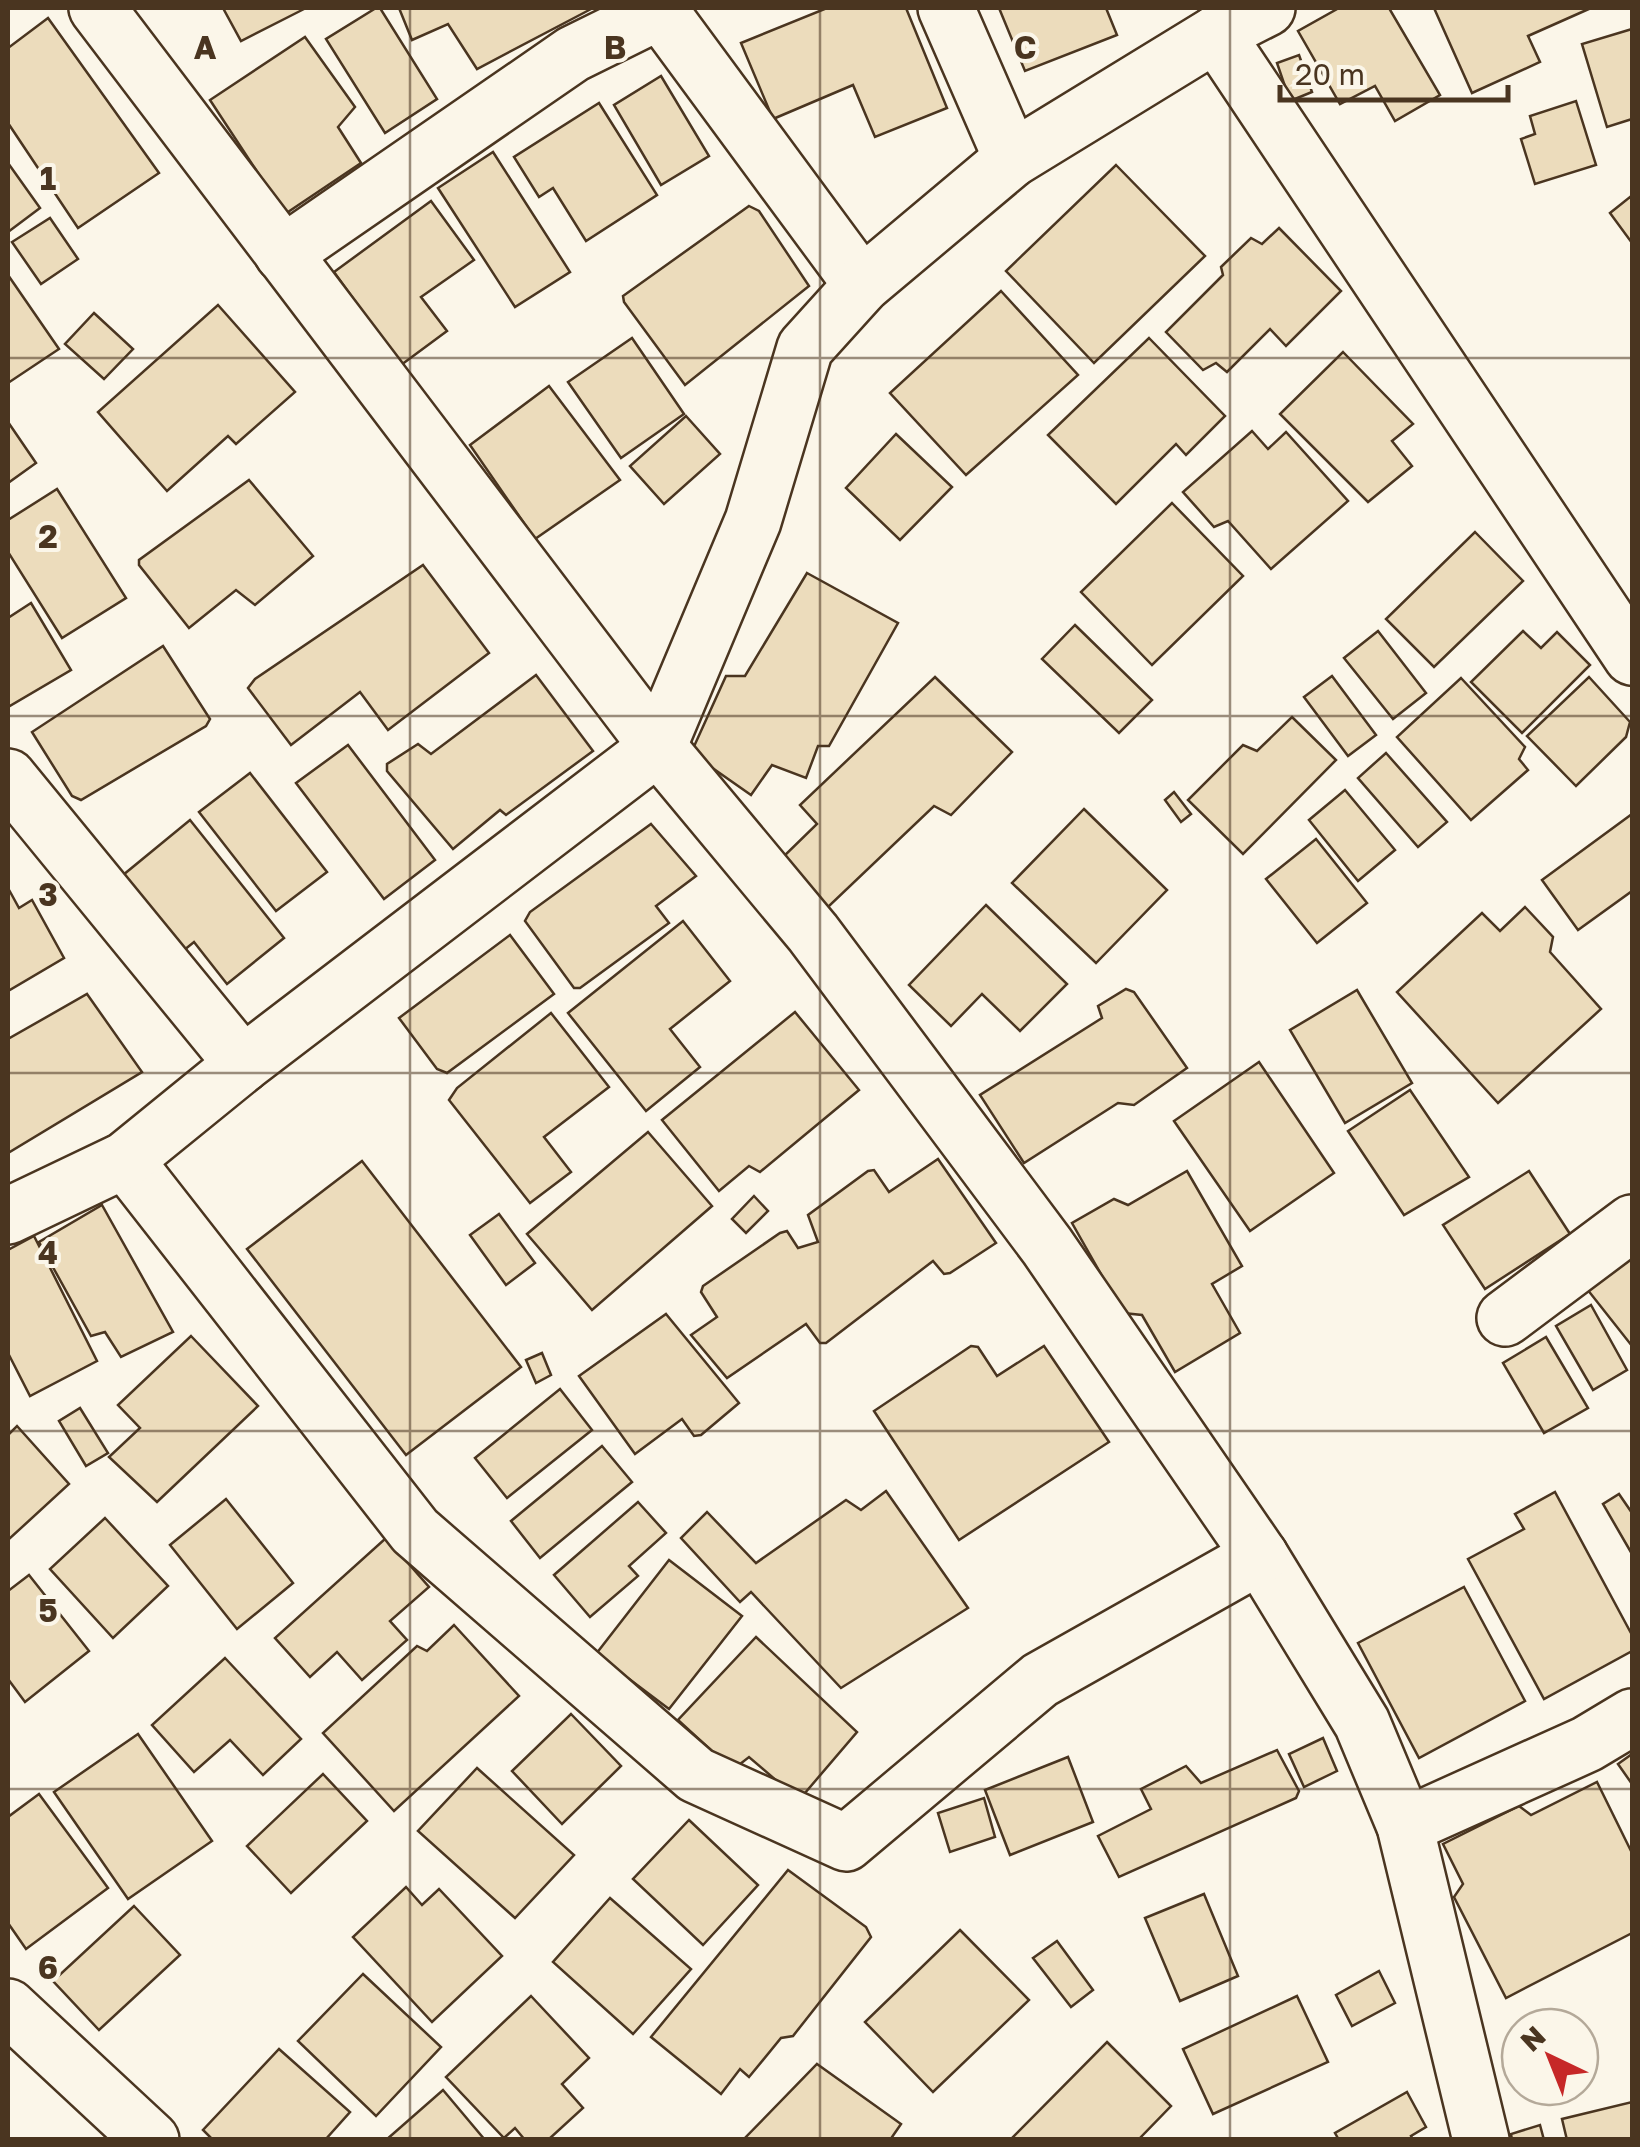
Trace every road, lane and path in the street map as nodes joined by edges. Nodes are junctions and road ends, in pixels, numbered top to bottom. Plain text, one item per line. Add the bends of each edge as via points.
1 (97, 8) edge
2 (946, 8) edge
3 (1267, 8) edge
4 (1216, 34) junction
5 (1012, 159) junction
6 (283, 254) junction
7 (862, 285) junction
8 (1632, 657) edge
9 (658, 748) junction
10 (8, 776) edge
11 (243, 1064) junction
12 (125, 1160) junction
13 (8, 1216) edge
14 (1632, 1222) edge
15 (1505, 1318) dead end
16 (1260, 1556) junction
17 (1632, 1717) edge
18 (1405, 1826) junction
19 (8, 2007) edge
20 (151, 2140) edge
21 (1481, 2140) edge

1 - 6 street
2 - 5 street
3 - 4 street
4 - 5 street
4 - 8 street
5 - 7 street
6 - 7 street via 573,54 660,11
6 - 9 street
7 - 9 street via 805,348 753,521
9 - 11 street
9 - 16 street via 814,932 1047,1246
10 - 11 street
11 - 12 street
12 - 13 street
12 - 16 street via 416,1531 696,1775 846,1844 1040,1680
14 - 15 street
16 - 18 street via 1362,1723
17 - 18 street
18 - 21 street
19 - 20 street

